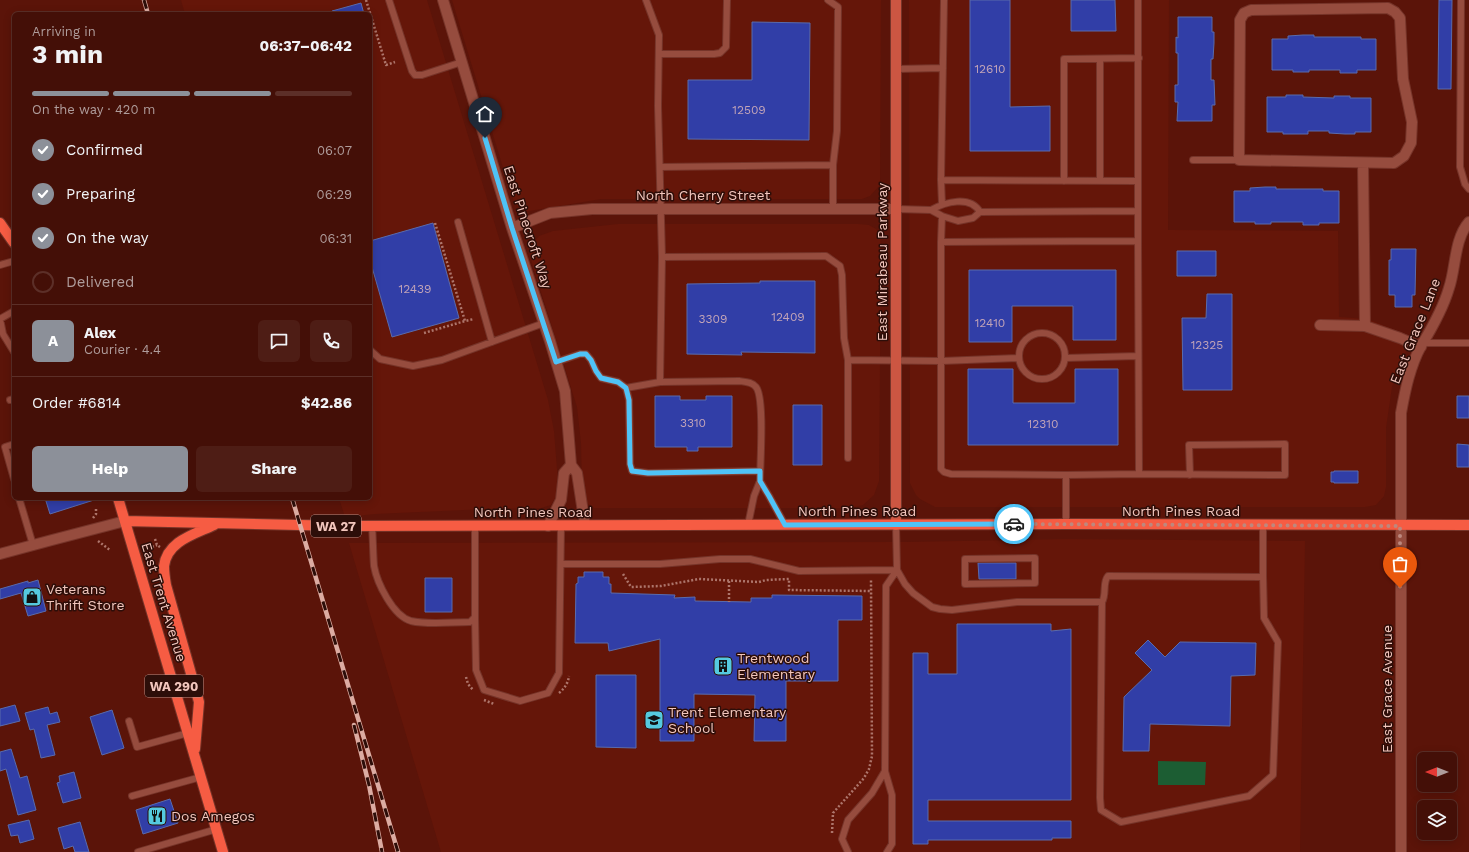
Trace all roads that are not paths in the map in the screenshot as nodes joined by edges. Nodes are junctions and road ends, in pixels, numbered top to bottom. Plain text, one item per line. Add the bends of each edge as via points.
1 (389, 0) edge
2 (443, 0) edge
3 (646, 0) edge
4 (727, 0) edge
5 (828, 0) edge
6 (896, 0) edge
7 (944, 0) edge
8 (1138, 0) edge
9 (1461, 0) edge
10 (659, 54) junction
11 (1139, 58) junction
12 (1100, 59) junction
13 (462, 62) junction
14 (896, 68) junction
15 (943, 68) junction
16 (1193, 160) dead end
17 (1239, 160) junction
18 (1363, 162) junction
19 (833, 165) junction
20 (660, 167) junction
21 (941, 180) junction
22 (1064, 181) junction
23 (1100, 181) junction
24 (1138, 181) junction
25 (1469, 188) edge
26 (942, 204) junction
27 (661, 209) junction
28 (833, 209) junction
29 (896, 209) junction
30 (931, 210) junction
31 (1138, 211) junction
32 (980, 212) junction
33 (942, 216) junction
34 (458, 222) dead end
35 (1469, 222) edge
36 (0, 223) edge
37 (512, 228) junction
38 (12, 240) edge
39 (1138, 241) junction
40 (941, 242) junction
41 (662, 257) junction
42 (12, 262) edge
43 (0, 266) edge
44 (12, 312) edge
45 (0, 319) edge
46 (544, 323) junction
47 (1320, 325) dead end
48 (1365, 326) junction
49 (492, 342) junction
50 (1469, 344) edge
51 (1422, 345) junction
52 (12, 349) edge
53 (372, 352) edge
54 (1138, 356) junction
55 (1019, 358) junction
56 (1065, 358) junction
57 (848, 360) junction
58 (941, 361) junction
59 (556, 362) junction
60 (896, 362) junction
61 (660, 382) junction
62 (626, 388) junction
63 (12, 445) edge
64 (848, 458) dead end
65 (571, 465) junction
66 (760, 471) junction
67 (12, 472) edge
68 (1139, 474) junction
69 (1066, 475) junction
70 (1190, 475) junction
71 (760, 481) junction
72 (20, 500) edge
73 (119, 500) edge
74 (125, 521) junction
75 (217, 524) junction
76 (1066, 524) junction
77 (584, 525) junction
78 (748, 525) junction
79 (785, 525) junction
80 (896, 525) junction
81 (1469, 525) edge
82 (372, 526) junction
83 (475, 526) junction
84 (548, 526) junction
85 (561, 526) junction
86 (1263, 526) junction
87 (1400, 526) junction
88 (33, 545) junction
89 (0, 554) edge
90 (561, 564) junction
91 (897, 570) junction
92 (1263, 575) junction
93 (1035, 583) joint
94 (1102, 602) junction
95 (475, 617) junction
96 (129, 721) dead end
97 (188, 733) junction
98 (195, 755) junction
99 (885, 771) junction
100 (201, 777) junction
101 (132, 796) dead end
102 (217, 829) junction
103 (138, 852) edge
104 (223, 852) edge
105 (848, 852) edge
106 (888, 852) edge
107 (1401, 852) edge

1 - 13 lane via 415,75
2 - 13 street, East Pinecroft Way
3 - 10 lane via 659,35
4 - 10 lane via 726,47 720,53
5 - 19 lane via 838,7 837,131
6 - 14 street, East Mirabeau Parkway
7 - 15 lane
8 - 11 lane
9 - 25 lane via 1460,167 1465,184
10 - 20 lane
11 - 12 lane
11 - 24 lane
12 - 22 lane via 1064,59
12 - 23 lane
13 - 37 street, East Pinecroft Way
14 - 15 lane
14 - 29 street, East Mirabeau Parkway
15 - 21 lane
16 - 17 lane
17 - 18 street
17 - 18 street via 1240,20 1244,13 1251,10 1388,8 1400,18 1403,79 1412,122 1411,143 1404,156 1394,162
18 - 48 street
19 - 20 lane
19 - 28 lane
20 - 27 lane
21 - 22 lane
21 - 26 lane
22 - 23 lane
23 - 24 lane
24 - 31 lane
26 - 30 lane
26 - 32 lane via 972,203
27 - 28 street, North Cherry Street
27 - 37 street, North Cherry Street via 592,209 550,214
27 - 41 lane
28 - 29 street, North Cherry Street
29 - 30 lane
29 - 60 street, East Mirabeau Parkway
30 - 33 lane
31 - 32 lane
31 - 39 lane
32 - 33 lane via 973,218 958,221
33 - 40 lane
34 - 49 lane
35 - 51 street, East Grace Lane via 1459,243 1449,288
36 - 38 main road
37 - 46 street, East Pinecroft Way
39 - 40 lane
39 - 54 lane
40 - 58 lane
41 - 57 lane via 826,256 840,266 842,274 844,338
41 - 61 lane
42 - 43 lane
44 - 45 lane
45 - 52 lane via 3,334
46 - 49 lane
46 - 59 street, East Pinecroft Way
47 - 48 street
48 - 51 street
49 - 53 lane via 442,360 413,366 380,359
50 - 51 lane
51 - 87 street, East Grace Lane via 1406,386 1401,413
54 - 56 lane
54 - 68 lane
55 - 56 lane via 1024,372 1038,379 1052,377 1059,372
55 - 56 lane via 1022,343 1034,334 1042,333 1056,338 1064,350
55 - 58 lane
57 - 60 lane
57 - 64 lane
58 - 60 lane
58 - 69 lane via 940,465 944,472
59 - 62 lane via 586,354 601,378 618,382
59 - 65 street, East Pinecroft Way via 565,391
60 - 80 street, East Mirabeau Parkway
61 - 62 lane
61 - 66 lane via 739,381 751,383 757,388 761,401
62 - 66 lane via 629,400 632,471
63 - 67 lane via 5,447
65 - 77 street, East Pinecroft Way via 577,473
65 - 84 street, East Pinecroft Way via 564,473 561,500
66 - 71 lane
68 - 69 lane
68 - 70 lane
69 - 76 lane
70 - 70 lane via 1284,475 1284,444 1189,445
71 - 78 lane
71 - 79 lane
72 - 88 lane
73 - 74 main road, East Trent Avenue / WA 290
74 - 75 main road, North Pines Road / WA 27
74 - 88 street
74 - 97 main road, East Trent Avenue / WA 290
75 - 82 main road, North Pines Road / WA 27
75 - 98 main road via 182,539 170,551 164,566 166,585 199,702
76 - 80 main road, North Pines Road / WA 27
76 - 86 main road, North Pines Road / WA 27
77 - 78 main road, North Pines Road / WA 27
77 - 85 main road, North Pines Road / WA 27
78 - 79 main road, North Pines Road / WA 27
79 - 80 main road, North Pines Road / WA 27
80 - 91 lane
81 - 87 main road, North Pines Road / WA 27
82 - 83 main road, North Pines Road / WA 27
82 - 95 lane via 374,567 381,588 399,614 406,619 421,622 470,622
83 - 84 main road, North Pines Road / WA 27
83 - 95 lane
84 - 85 main road, North Pines Road / WA 27
85 - 90 lane
86 - 87 main road, North Pines Road / WA 27
86 - 92 lane
87 - 107 street, East Grace Avenue
88 - 89 street
90 - 91 lane via 660,564 720,558 750,559 799,571
90 - 95 lane via 560,673 548,693 520,701 484,690 476,670
91 - 94 lane via 913,593 940,610 1017,602
91 - 99 lane via 886,586
92 - 94 lane via 1260,578 1108,576 1105,579
92 - 94 lane via 1264,618 1278,642 1273,775 1249,796 1120,822 1101,810 1100,798
93 - 93 lane via 1035,558 965,559 965,584
96 - 97 lane via 137,747
97 - 98 main road, East Trent Avenue / WA 290
98 - 100 main road, East Trent Avenue / WA 290
99 - 105 lane via 872,793 848,820 842,839
99 - 106 lane via 892,795 892,844
100 - 101 lane
100 - 102 main road, East Trent Avenue / WA 290
102 - 103 lane
102 - 104 main road, East Trent Avenue / WA 290

